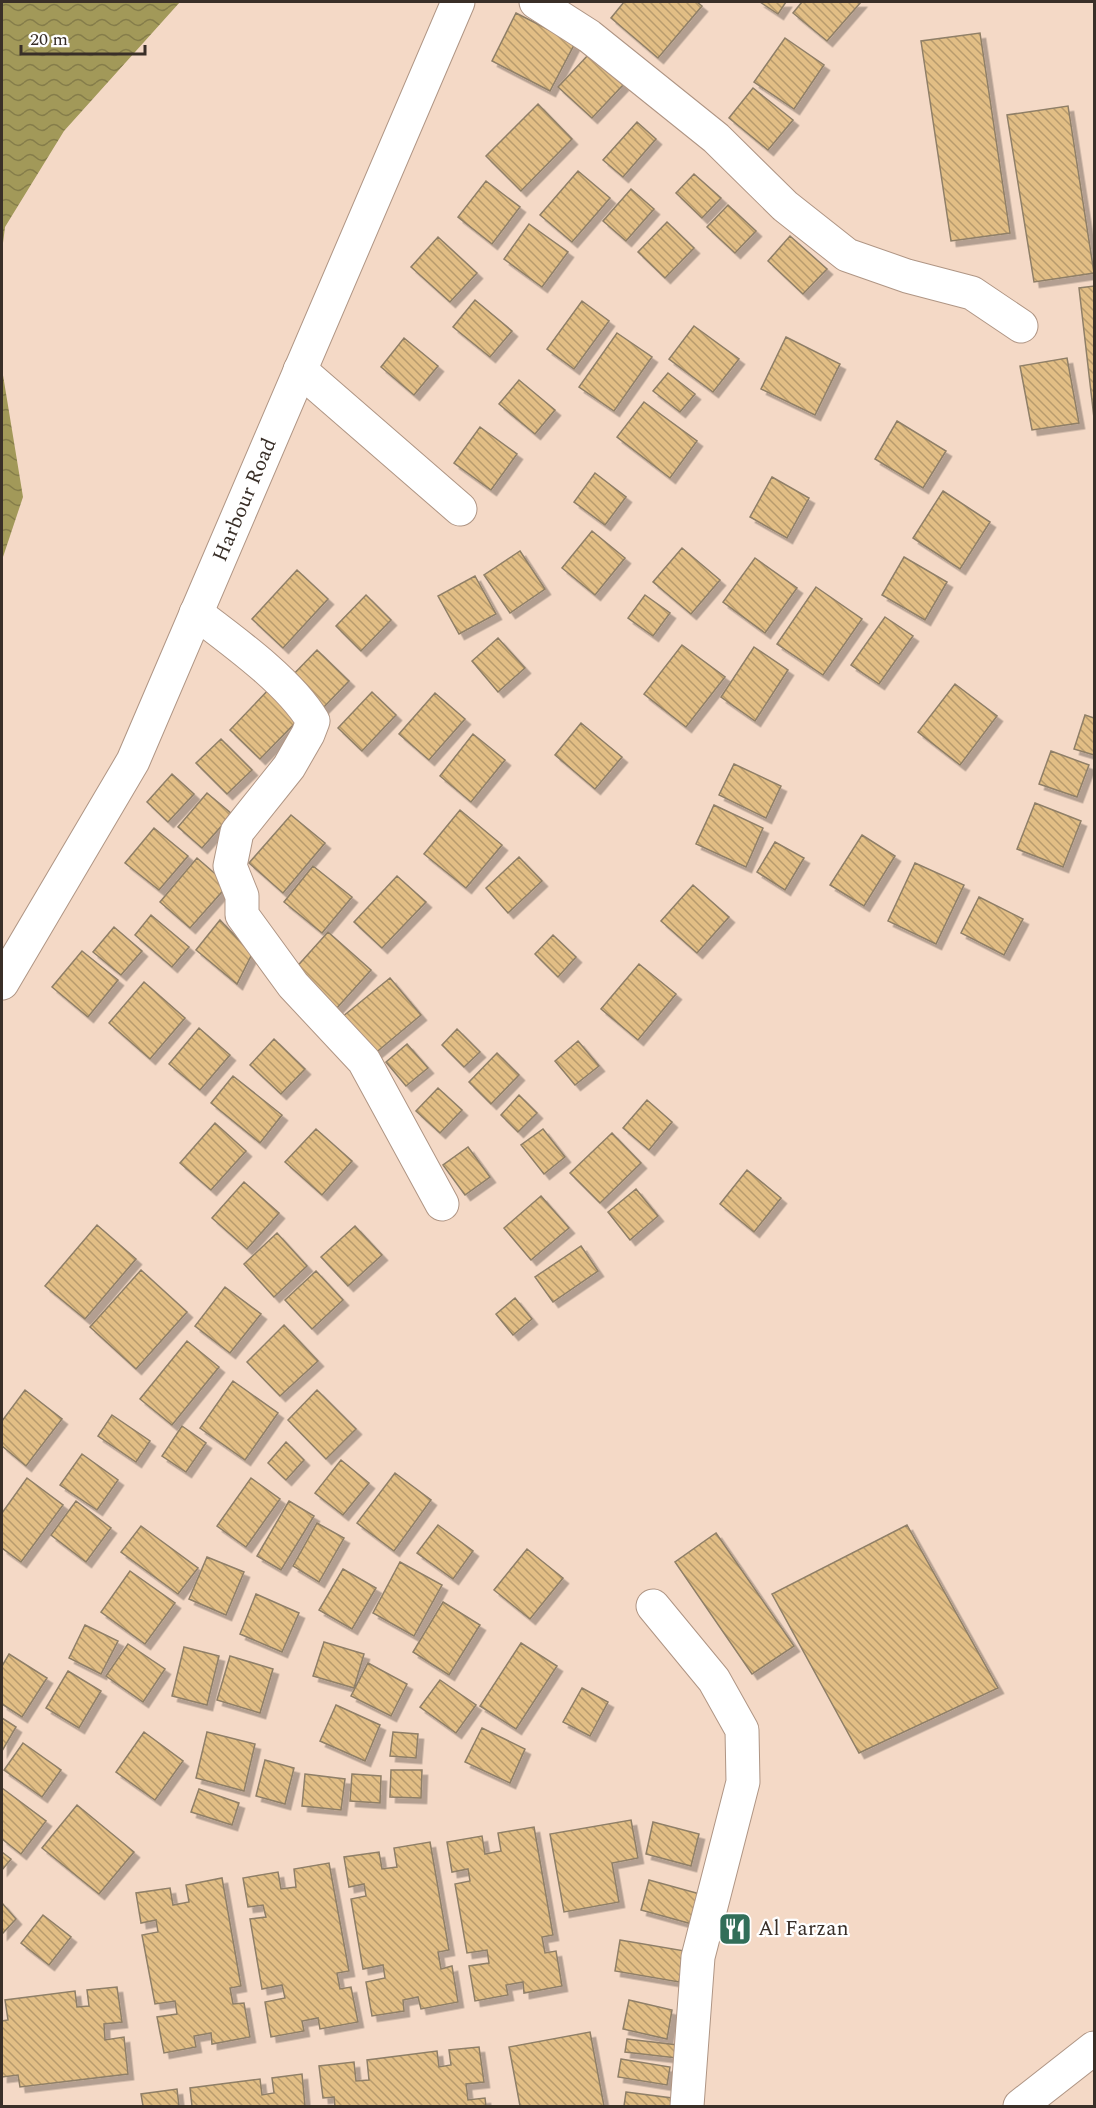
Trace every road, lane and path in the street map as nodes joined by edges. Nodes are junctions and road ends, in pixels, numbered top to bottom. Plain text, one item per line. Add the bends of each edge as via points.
1 (458, 2) edge
2 (536, 2) edge
3 (1021, 326) dead end
4 (300, 370) junction
5 (460, 509) dead end
6 (196, 614) junction
7 (2, 983) edge
8 (442, 1204) dead end
9 (653, 1606) dead end
10 (1095, 2048) edge
11 (687, 2106) edge
12 (1020, 2106) edge

1 - 4 street, Harbour Road
2 - 3 street via 589,36 716,138 785,206 847,255 972,293
4 - 5 street
4 - 6 street, Harbour Road
6 - 7 street, Harbour Road via 133,761
6 - 8 street via 242,648 304,707 313,721 289,767 237,832 230,866 242,896 242,915 293,985 364,1061
9 - 11 street via 714,1680 742,1730 743,1782 698,1957
10 - 12 street

